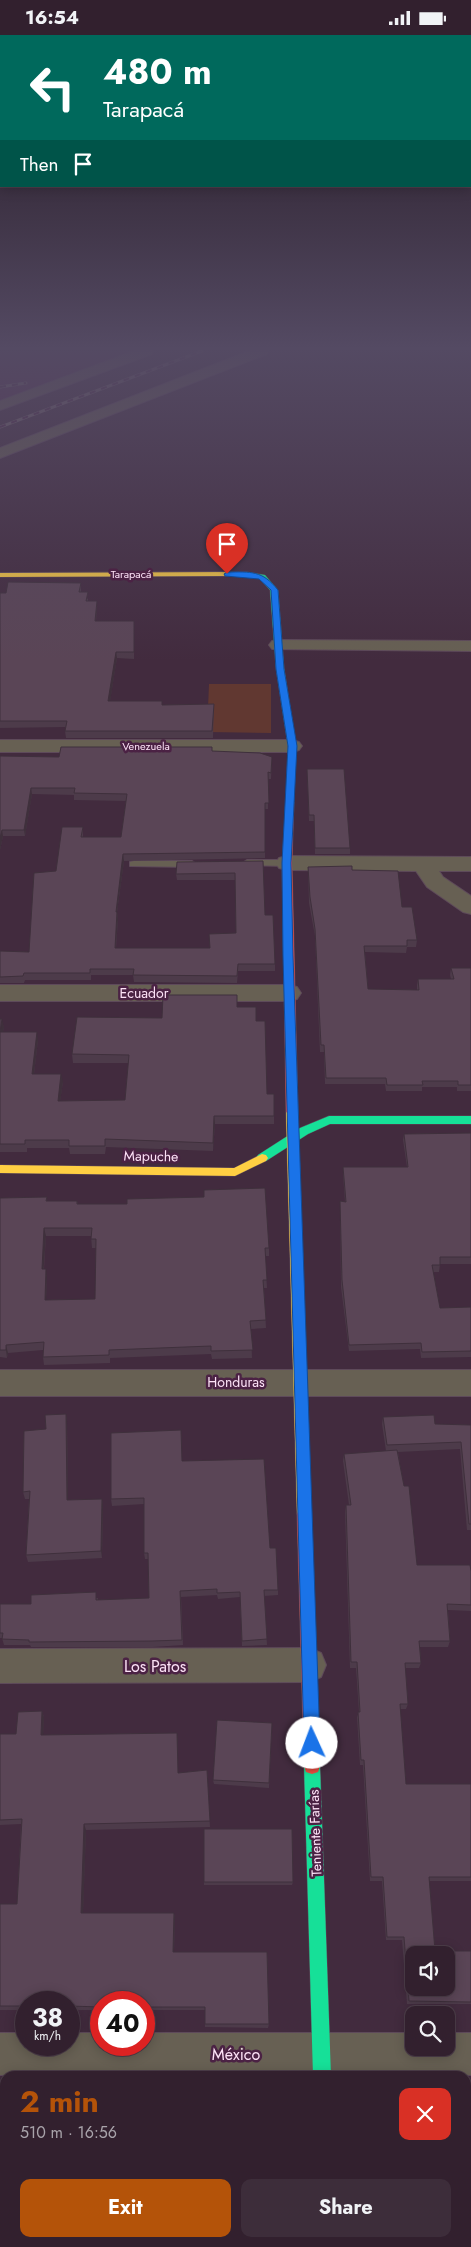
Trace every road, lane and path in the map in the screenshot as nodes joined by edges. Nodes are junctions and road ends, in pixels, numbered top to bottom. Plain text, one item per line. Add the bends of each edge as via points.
1 (0, 575) edge
2 (262, 577) joint
3 (278, 645) junction
4 (471, 646) edge
5 (0, 745) edge
6 (292, 746) junction
7 (202, 863) edge
8 (232, 863) edge
9 (287, 863) junction
10 (134, 864) edge
11 (423, 864) junction
12 (471, 864) edge
13 (471, 907) edge
14 (0, 993) edge
15 (289, 993) junction
16 (471, 1120) edge
17 (292, 1137) junction
18 (0, 1169) edge
19 (300, 1381) junction
20 (0, 1383) edge
21 (471, 1383) edge
22 (309, 1665) junction
23 (0, 1666) edge
24 (0, 2053) edge
25 (471, 2054) edge
26 (322, 2065) edge

1 - 2 street, Tarapacá via 237,574
2 - 3 street, Teniente Farías via 274,590
3 - 4 street
3 - 6 street, Teniente Farías
5 - 6 street, Venezuela
6 - 9 street, Teniente Farías
7 - 10 lane
8 - 9 lane
9 - 11 street
9 - 15 street, Teniente Farías
11 - 12 street
11 - 13 street via 435,882
14 - 15 street, Ecuador
15 - 17 street, Teniente Farías
16 - 17 street via 329,1121 313,1125
17 - 18 street, Mapuche via 255,1165 235,1172
17 - 19 street, Teniente Farías
19 - 20 street, Honduras
19 - 21 street, Honduras
19 - 22 street, Teniente Farías
22 - 23 street, Los Patos
22 - 26 street, Teniente Farías
24 - 26 street, México
25 - 26 street, México

